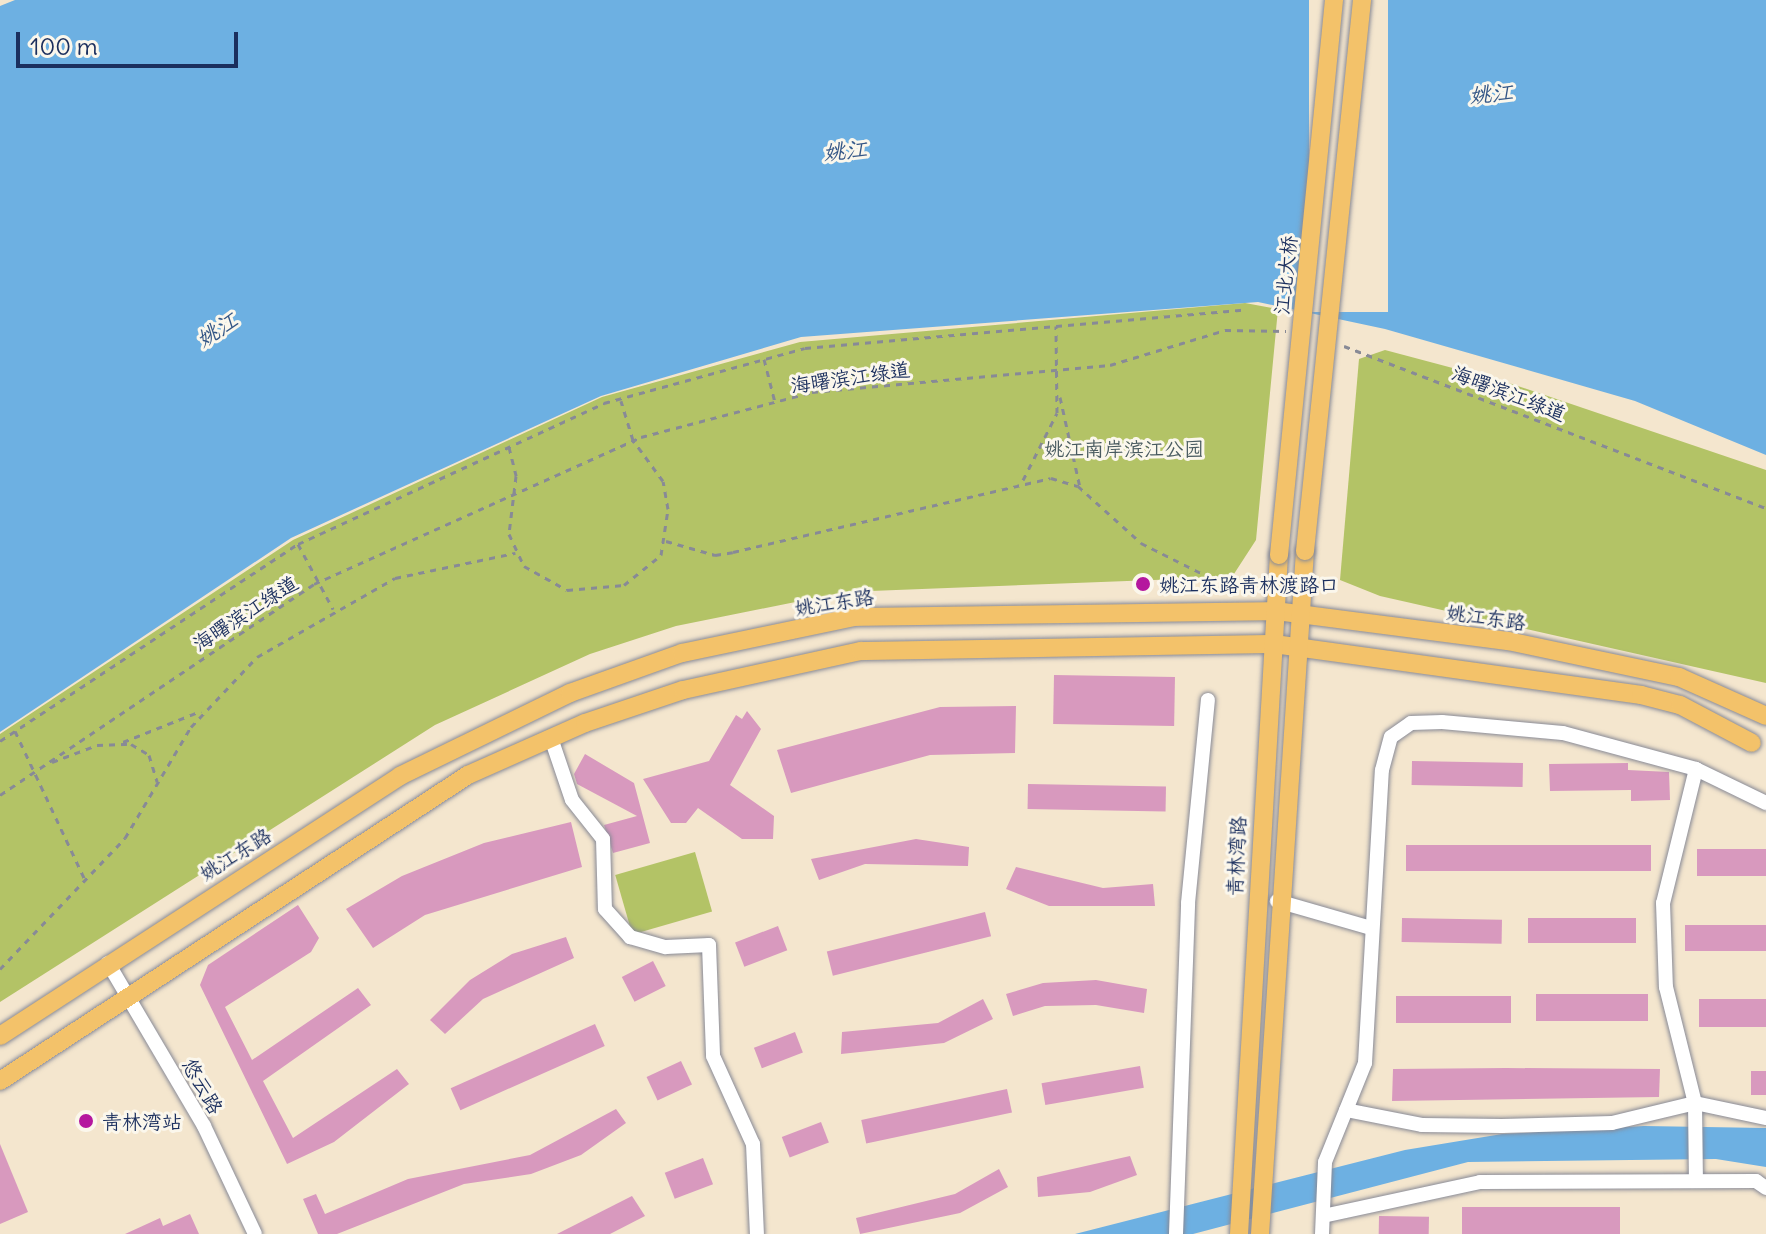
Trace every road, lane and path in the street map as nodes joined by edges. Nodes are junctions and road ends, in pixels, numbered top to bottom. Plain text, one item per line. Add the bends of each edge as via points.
1 (1334, 0) edge
2 (1362, 0) edge
3 (1242, 310) dead end
4 (1056, 326) junction
5 (1300, 333) dead end
6 (1329, 340) dead end
7 (764, 359) junction
8 (1059, 369) junction
9 (1059, 394) junction
10 (620, 399) junction
11 (775, 402) junction
12 (633, 440) junction
13 (509, 447) junction
14 (1023, 480) junction
15 (1081, 489) junction
16 (512, 491) junction
17 (1766, 508) edge
18 (666, 541) junction
19 (298, 544) junction
20 (515, 553) junction
21 (1279, 555) joint
22 (1201, 573) dead end
23 (318, 582) junction
24 (333, 609) junction
25 (1276, 611) junction
26 (1299, 614) junction
27 (1274, 644) junction
28 (1297, 646) junction
29 (1208, 700) dead end
30 (205, 709) junction
31 (1766, 716) edge
32 (15, 731) junction
33 (551, 738) junction
34 (0, 741) edge
35 (120, 743) junction
36 (1752, 743) dead end
37 (41, 767) junction
38 (1696, 769) junction
39 (33, 773) junction
40 (157, 783) junction
41 (0, 795) edge
42 (1766, 803) edge
43 (86, 882) junction
44 (1277, 901) junction
45 (1371, 928) junction
46 (108, 963) junction
47 (0, 969) edge
48 (129, 998) junction
49 (0, 1036) edge
50 (0, 1081) edge
51 (1695, 1103) junction
52 (1346, 1110) junction
53 (1766, 1118) edge
54 (1696, 1177) junction
55 (1766, 1188) edge
56 (1323, 1212) junction
57 (1261, 1229) edge
58 (1239, 1230) edge
59 (255, 1234) edge
60 (757, 1234) edge
61 (1176, 1234) edge
62 (1322, 1234) edge

1 - 21 main road, 江北大桥, bridge
2 - 26 main road, bridge
3 - 4 path
4 - 7 path via 805,348
4 - 8 path
5 - 8 path, 海曙滨江绿道 via 1225,330 1110,365
6 - 17 path, 海曙滨江绿道
7 - 10 path
7 - 11 path
8 - 9 path
8 - 11 path, 海曙滨江绿道
9 - 14 path via 1051,435
9 - 15 path
10 - 12 path
10 - 13 path
11 - 12 path, 海曙滨江绿道
12 - 16 path, 海曙滨江绿道
12 - 18 path via 663,481
13 - 16 path
13 - 19 path
14 - 15 path via 1051,478
14 - 18 path via 963,502 733,552 715,555
15 - 22 path via 1141,543
16 - 20 path
16 - 23 path, 海曙滨江绿道
18 - 20 path via 639,578 608,591 553,585
19 - 23 path
19 - 32 path
20 - 24 path via 395,578
21 - 25 main road, 青林湾路
23 - 24 path
23 - 37 path, 海曙滨江绿道
24 - 30 path via 285,635
25 - 26 main road, 姚江东路
25 - 27 main road, 青林湾路
25 - 46 main road, 姚江东路 via 855,617 632,666 400,776
26 - 28 main road
26 - 31 main road, 姚江东路 via 1508,641 1679,677
27 - 28 main road
27 - 33 main road via 861,651 683,690
27 - 58 main road, 青林湾路
28 - 36 main road via 1641,695 1680,705
28 - 44 main road
29 - 61 street via 1188,903
30 - 35 path
30 - 40 path
32 - 34 path
32 - 39 path
33 - 48 main road via 468,775
33 - 60 street via 572,800 603,839 605,909 630,937 666,947 709,945 713,1056 753,1144
35 - 37 path
35 - 40 path via 149,755
37 - 39 path, 海曙滨江绿道
38 - 42 street
38 - 45 street via 1563,733 1411,723 1391,737 1382,770
38 - 51 street via 1663,903 1666,987
39 - 41 path, 海曙滨江绿道
39 - 43 path
40 - 43 path via 125,838
43 - 47 path
44 - 45 street
44 - 57 main road
45 - 52 street via 1365,1063
46 - 48 street, 悠云路
46 - 49 main road, 姚江东路
48 - 50 main road
48 - 59 street, 悠云路
51 - 52 street via 1612,1123 1502,1126 1422,1125
51 - 53 street
51 - 54 street
52 - 56 street via 1325,1162
54 - 55 street via 1756,1181
54 - 56 street via 1480,1182
56 - 62 street

